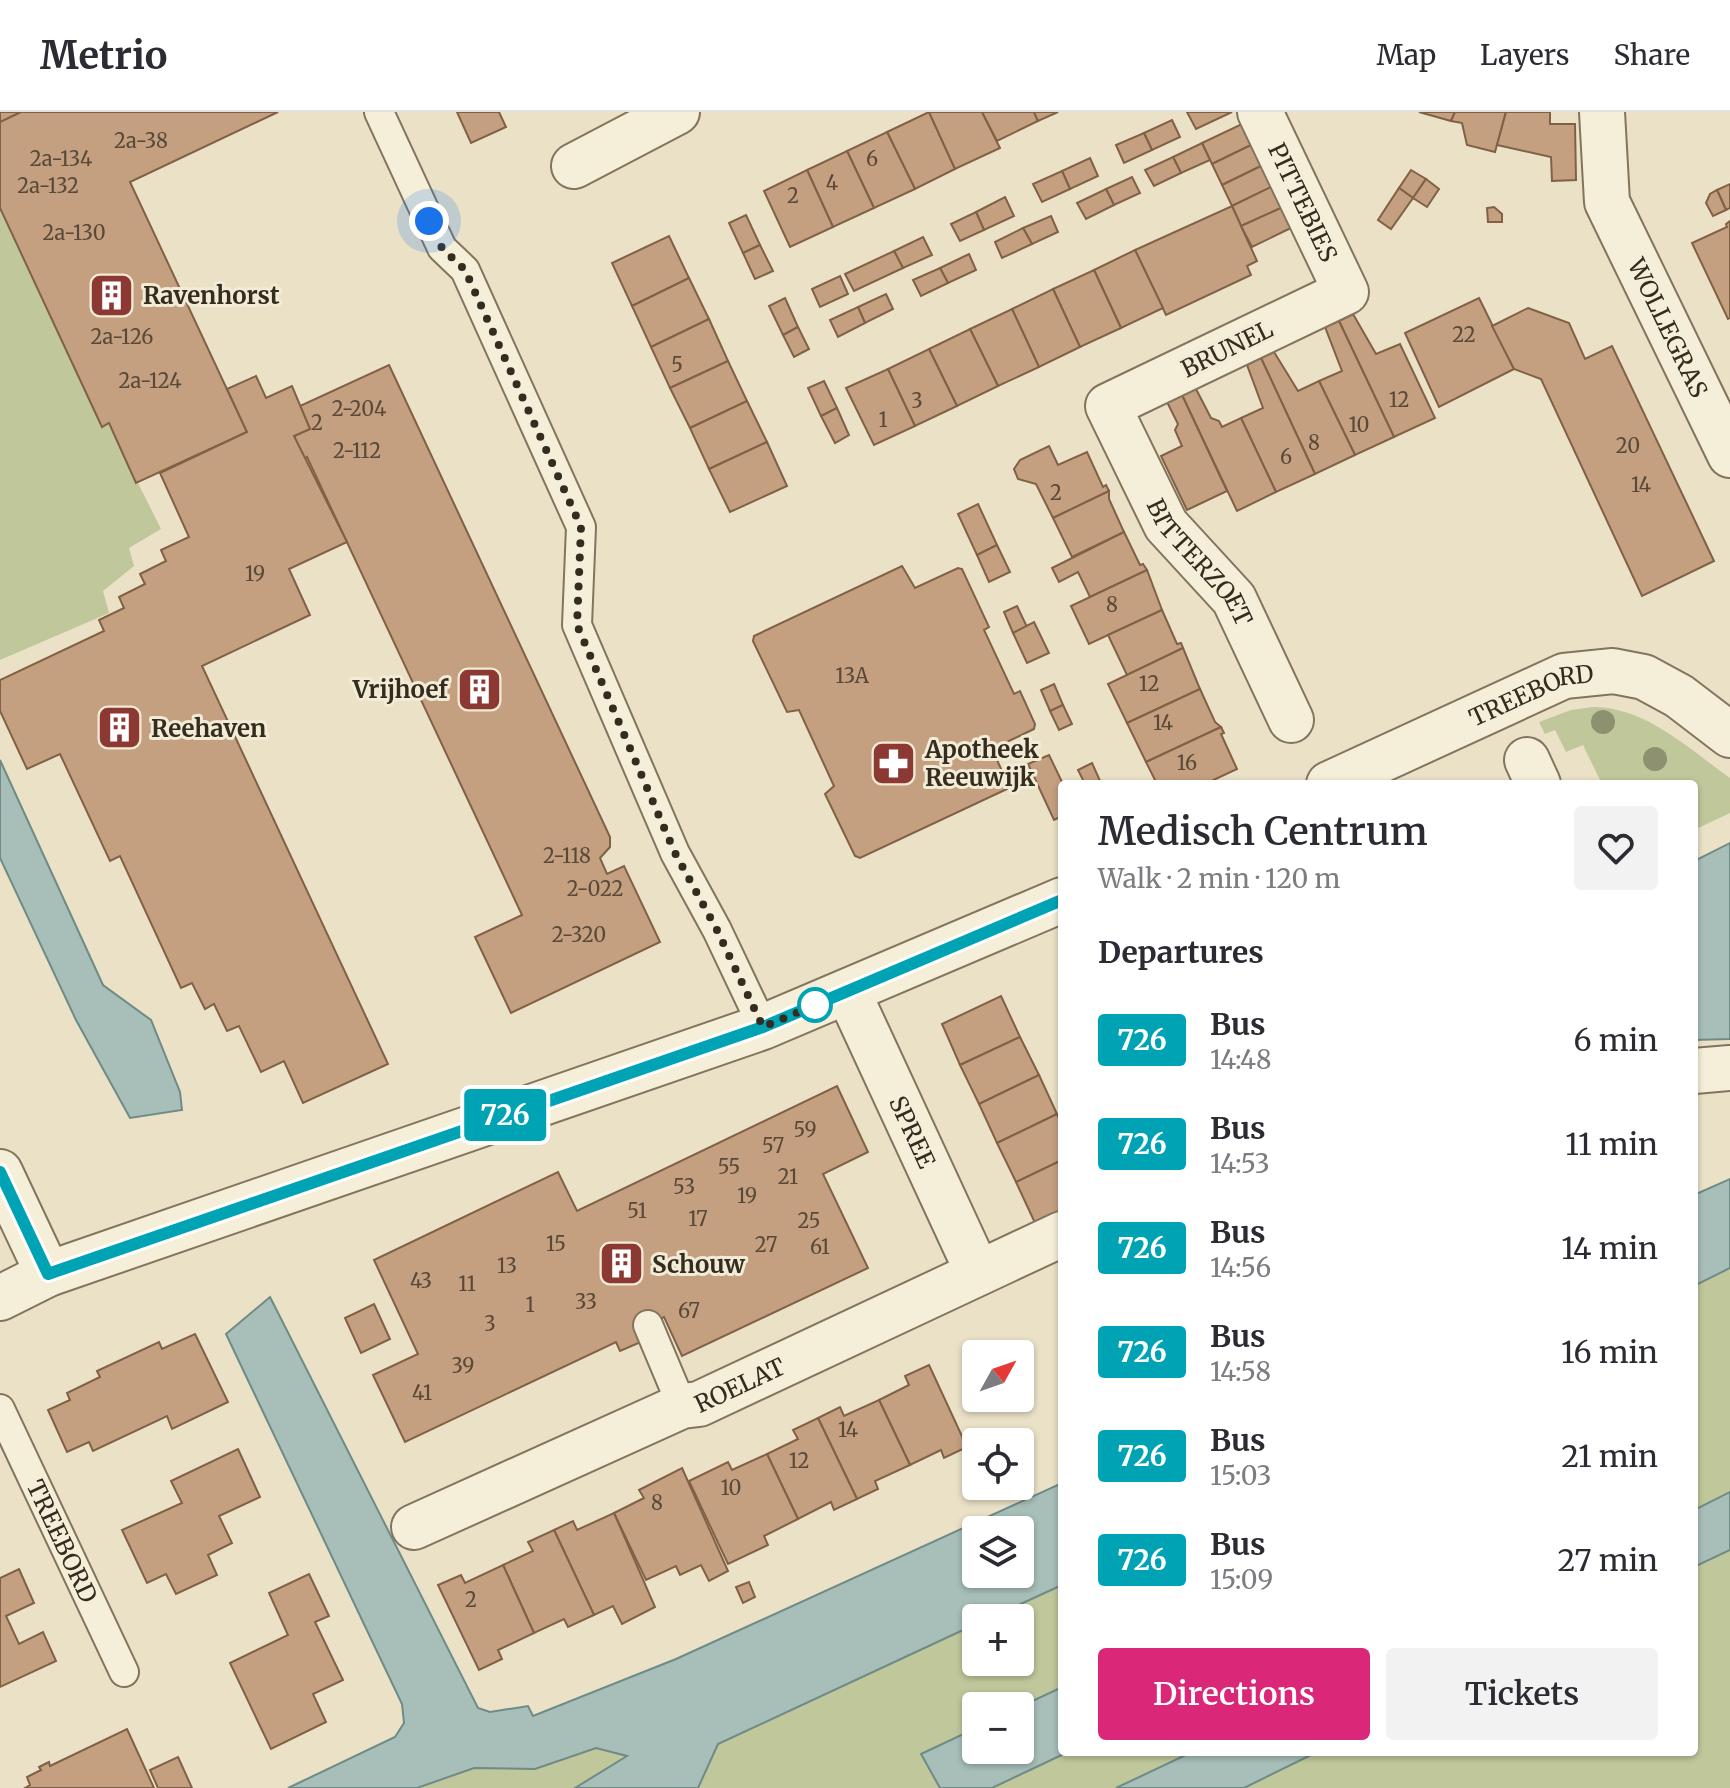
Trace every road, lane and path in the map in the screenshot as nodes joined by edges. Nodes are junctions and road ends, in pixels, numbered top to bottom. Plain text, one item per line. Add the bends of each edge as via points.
1 (379, 112) edge
2 (677, 112) edge
3 (1260, 112) edge
4 (1602, 112) edge
5 (574, 166) dead end
6 (1346, 292) joint
7 (1108, 406) joint
8 (1730, 455) edge
9 (1291, 720) dead end
10 (1730, 735) edge
11 (1338, 780) edge
12 (1058, 902) edge
13 (848, 992) junction
14 (763, 1027) junction
15 (1730, 1068) edge
16 (1698, 1071) edge
17 (0, 1172) edge
18 (1058, 1236) edge
19 (978, 1273) junction
20 (48, 1274) junction
21 (0, 1298) edge
22 (648, 1325) dead end
23 (682, 1406) junction
24 (0, 1409) edge
25 (414, 1527) dead end
26 (124, 1672) dead end

1 - 14 lane via 442,248 465,270 581,527 577,625 675,853
2 - 5 street
3 - 6 street, PITTEBIES
4 - 8 street, WOLLEGRAS via 1607,202
6 - 7 street, BRUNEL
7 - 9 street, BITTERZOET via 1166,525 1234,599
10 - 11 street, TREEBORD via 1644,677 1613,671 1564,676
12 - 13 street
13 - 14 street
13 - 19 street, SPREE
14 - 20 street
15 - 16 street
17 - 20 street
18 - 19 street, ROELAT
19 - 23 street, ROELAT via 699,1404
20 - 21 street
22 - 23 lane
23 - 25 street, ROELAT
24 - 26 lane, TREEBORD

